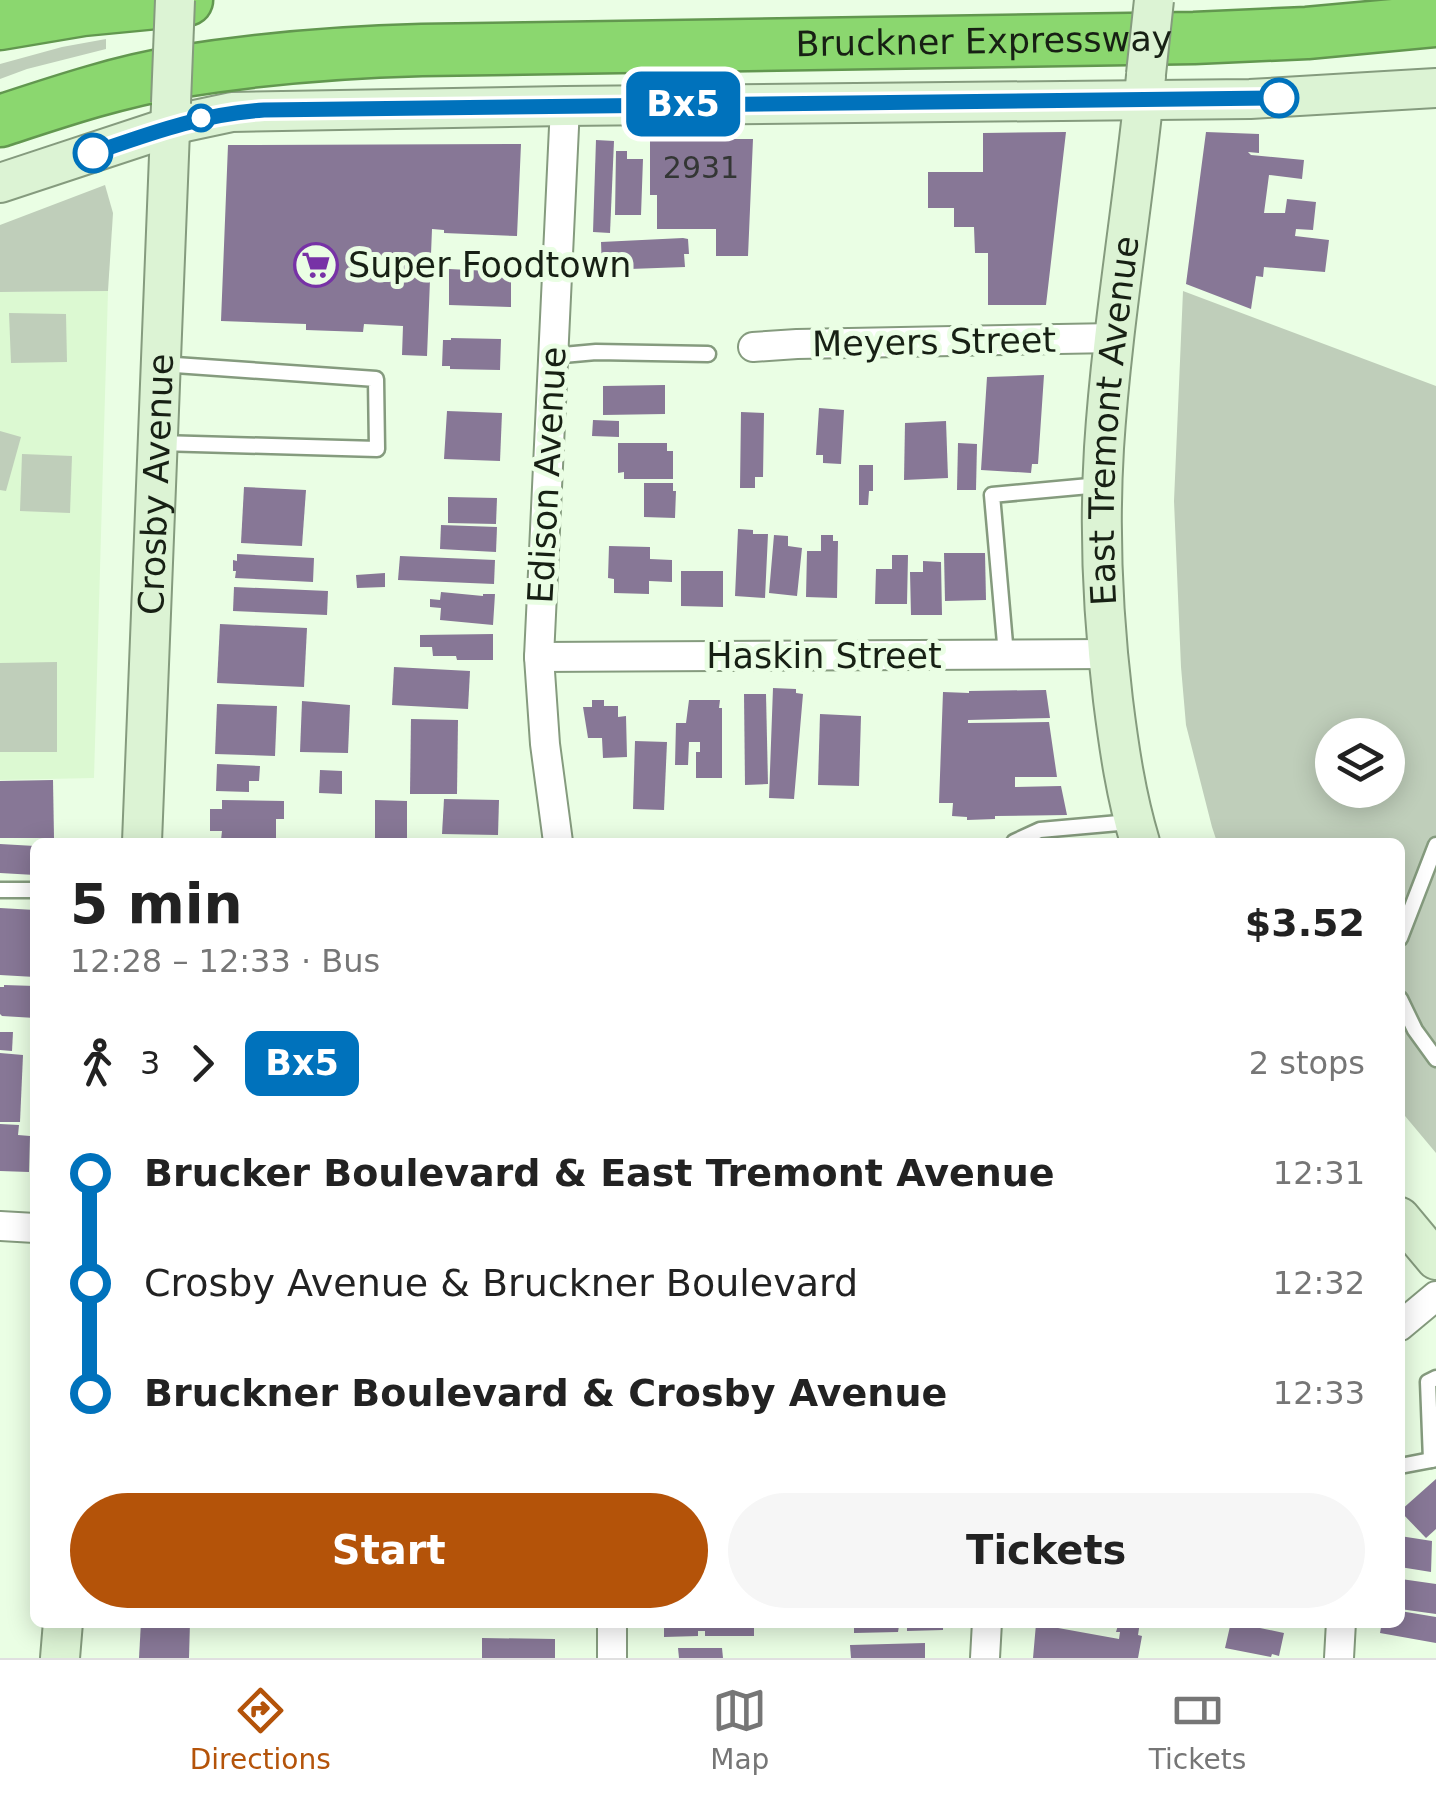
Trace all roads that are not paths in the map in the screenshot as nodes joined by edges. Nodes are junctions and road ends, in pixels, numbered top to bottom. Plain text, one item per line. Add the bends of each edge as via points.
1 (175, 0) edge
2 (186, 0) edge
3 (1154, 0) edge
4 (1436, 21) edge
5 (0, 24) edge
6 (1145, 86) junction
7 (1436, 88) edge
8 (565, 106) junction
9 (171, 115) junction
10 (0, 121) edge
11 (0, 183) edge
12 (1115, 338) junction
13 (754, 348) dead end
14 (708, 354) dead end
15 (552, 356) junction
16 (161, 364) junction
17 (158, 442) junction
18 (1103, 485) junction
19 (1108, 654) junction
20 (1006, 655) junction
21 (539, 657) junction
22 (1137, 832) edge
23 (142, 838) edge
24 (557, 838) edge
25 (1023, 838) edge
26 (1436, 845) edge
27 (0, 890) edge
28 (30, 890) edge
29 (1405, 925) edge
30 (1405, 1009) edge
31 (1436, 1059) edge
32 (1405, 1223) edge
33 (0, 1226) edge
34 (30, 1228) edge
35 (1436, 1260) edge
36 (1436, 1296) edge
37 (1405, 1322) edge
38 (1436, 1378) edge
39 (1434, 1459) edge
40 (1405, 1465) edge
41 (62, 1628) edge
42 (612, 1628) edge
43 (986, 1628) edge
44 (1341, 1628) edge
45 (60, 1658) edge
46 (612, 1658) edge
47 (984, 1658) edge
48 (1339, 1658) edge

1 - 9 main road, Crosby Avenue, bridge
2 - 5 highway
3 - 6 main road, East Tremont Avenue, bridge
4 - 10 highway, Bruckner Expressway via 1213,38 312,55 176,72
6 - 7 main road via 1308,97
6 - 8 main road
6 - 12 main road, East Tremont Avenue
8 - 9 main road
8 - 15 street, Edison Avenue
9 - 11 main road
9 - 16 main road, Crosby Avenue
12 - 13 street, Meyers Street
12 - 18 main road, East Tremont Avenue
14 - 15 lane
15 - 21 street, Edison Avenue
16 - 17 main road, Crosby Avenue
16 - 17 lane via 376,379 376,449
17 - 23 main road, Crosby Avenue
18 - 19 main road, East Tremont Avenue
18 - 20 lane via 992,495
19 - 20 street, Haskin Street
19 - 22 main road, East Tremont Avenue
20 - 21 street, Haskin Street
21 - 24 street, Edison Avenue
22 - 25 lane via 1040,830
26 - 29 lane
27 - 28 lane
30 - 31 lane
32 - 35 main road
33 - 34 street
36 - 37 street
38 - 39 lane via 1428,1382
39 - 40 lane
41 - 45 main road
42 - 46 street
43 - 47 street
44 - 48 street

